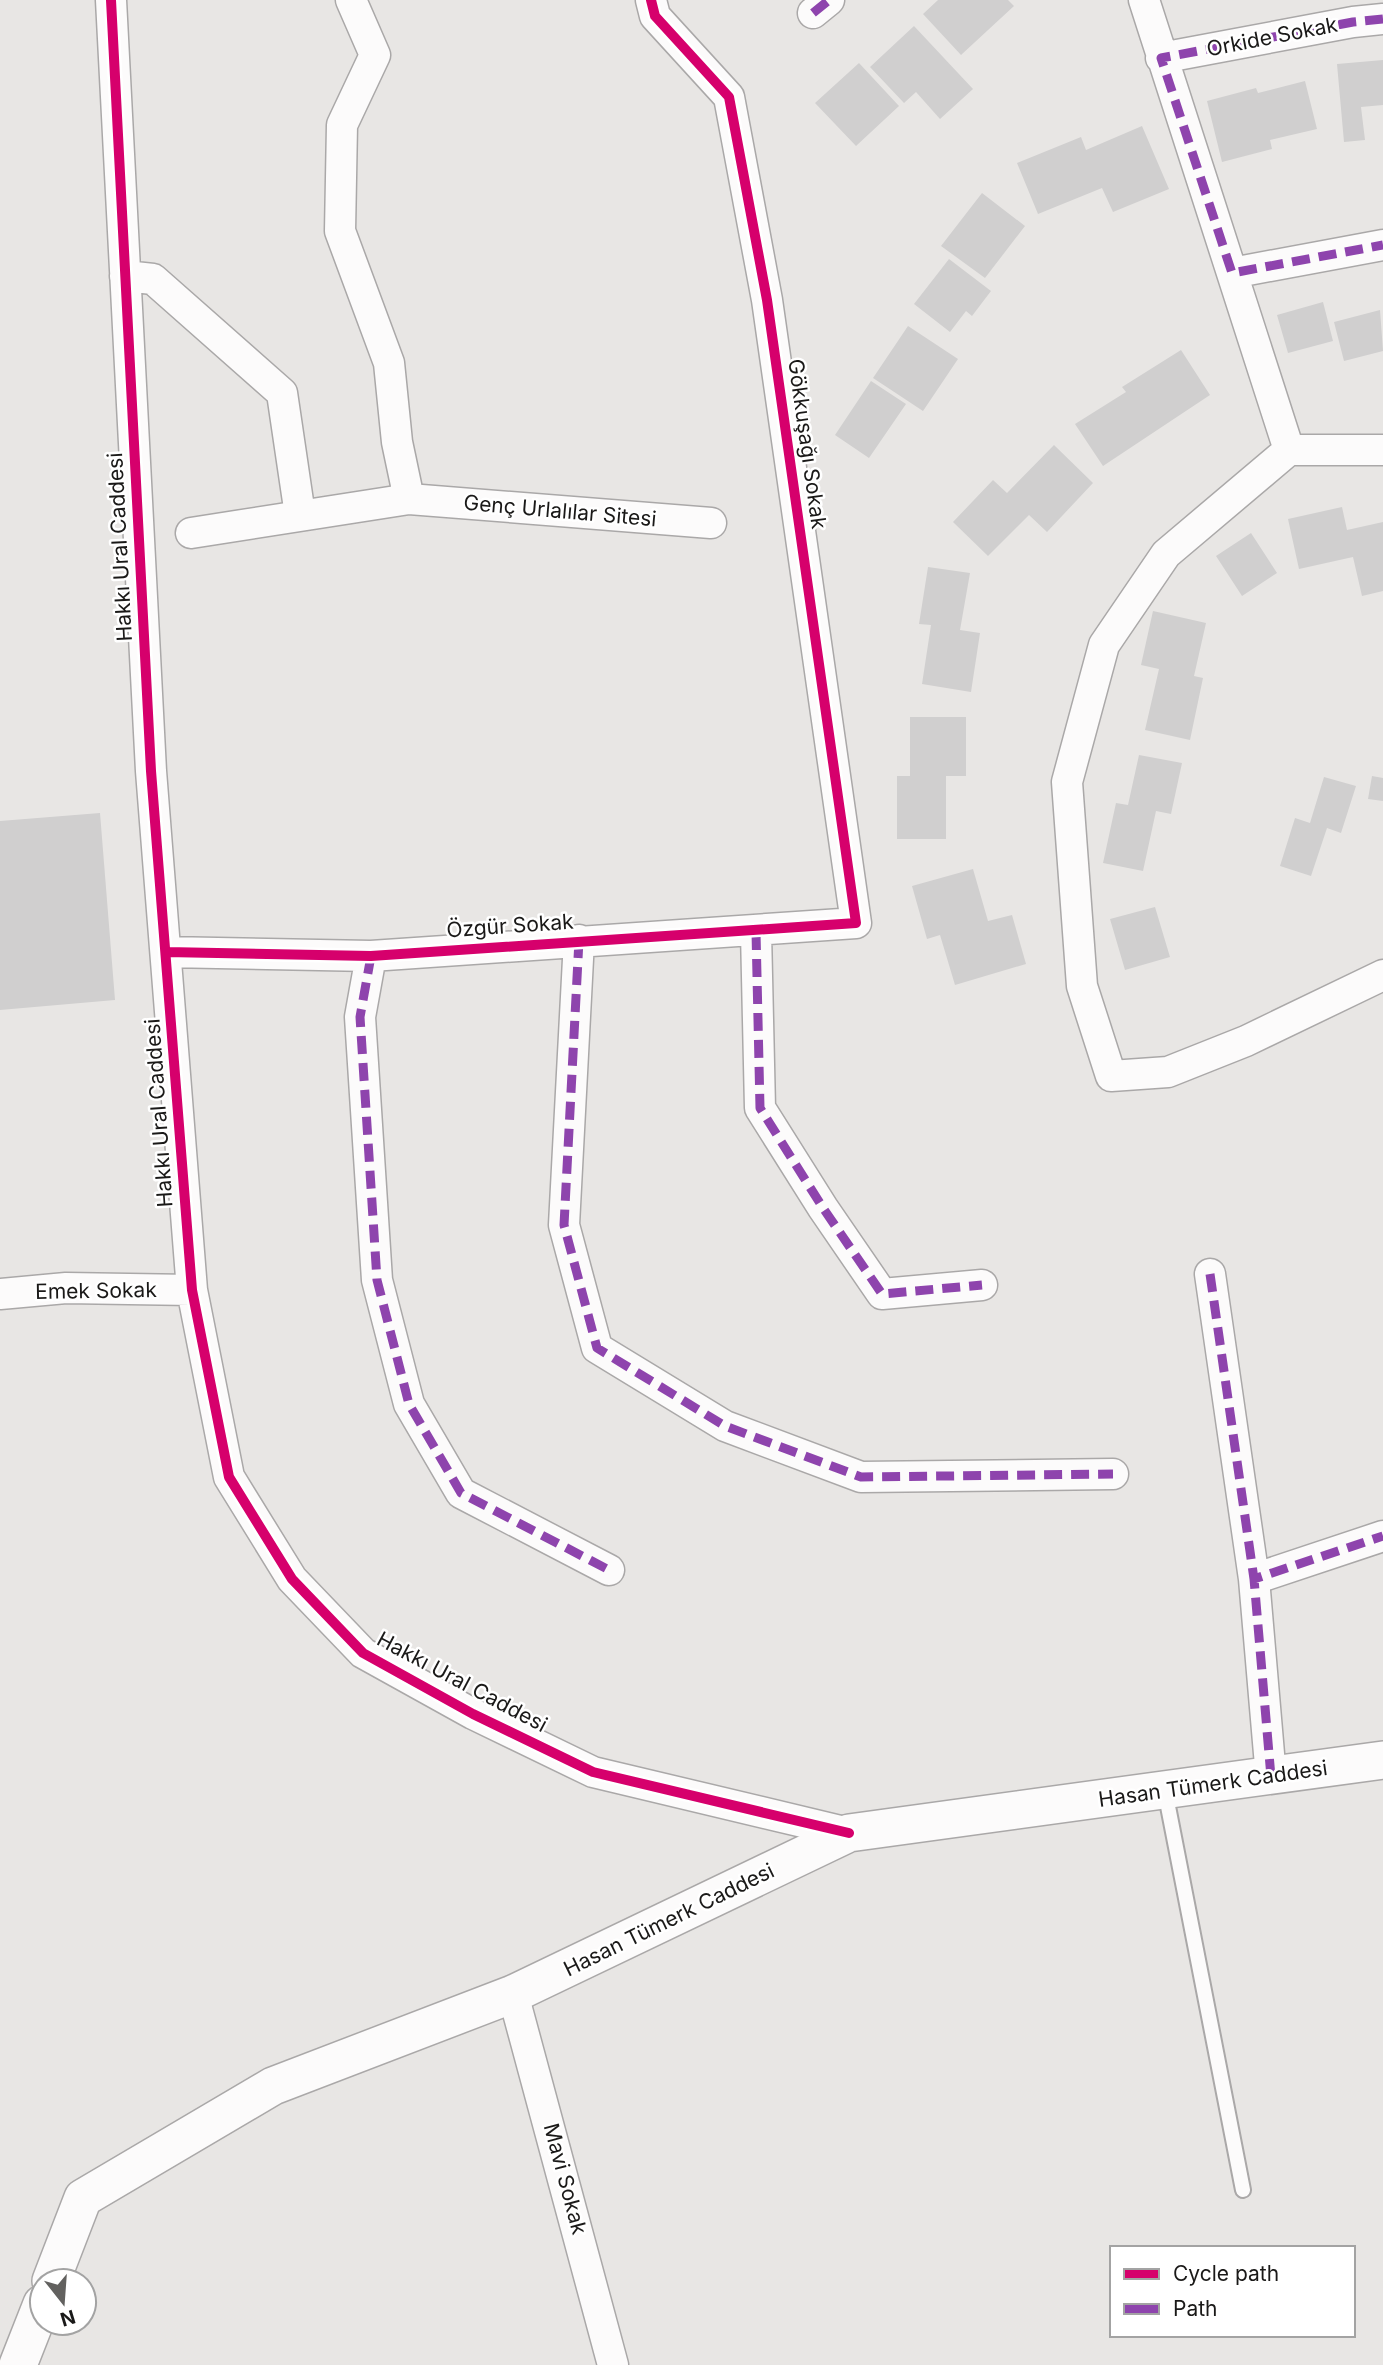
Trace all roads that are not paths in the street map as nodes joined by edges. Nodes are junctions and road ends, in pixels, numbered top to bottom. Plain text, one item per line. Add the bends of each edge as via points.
1 (111, 0) edge
2 (351, 0) edge
3 (651, 0) edge
4 (1144, 0) edge
5 (1383, 19) edge
6 (1161, 58) junction
7 (1383, 245) edge
8 (1232, 273) junction
9 (125, 276) junction
10 (1289, 450) junction
11 (1383, 450) edge
12 (409, 499) junction
13 (300, 516) junction
14 (711, 523) dead end
15 (191, 533) dead end
16 (856, 923) joint
17 (756, 932) junction
18 (579, 940) junction
19 (166, 951) junction
20 (371, 956) junction
21 (1383, 975) edge
22 (1210, 1274) dead end
23 (982, 1284) dead end
24 (192, 1290) junction
25 (0, 1294) edge
26 (1113, 1474) dead end
27 (1383, 1536) edge
28 (609, 1570) dead end
29 (1254, 1579) junction
30 (1383, 1760) edge
31 (1270, 1777) junction
32 (1165, 1791) junction
33 (849, 1833) junction
34 (513, 1994) junction
35 (1243, 2190) dead end
36 (56, 2267) edge
37 (29, 2337) edge
38 (18, 2365) edge
39 (613, 2365) edge

1 - 9 street, Hakkı Ural Caddesi
2 - 12 street via 375,55 342,125 340,231 389,363 397,442
3 - 16 street, Gökkuşağı Sokak via 655,16 729,97 767,300
4 - 6 street
5 - 6 street, Orkide Sokak
6 - 8 street
7 - 8 street
8 - 10 street
9 - 13 street via 153,279 282,393
9 - 19 street, Hakkı Ural Caddesi via 151,771
10 - 11 street
10 - 21 street via 1166,554 1104,645 1067,782 1082,986 1111,1076 1168,1072 1246,1041
12 - 13 street, Genç Urlalılar Sitesi
12 - 14 street, Genç Urlalılar Sitesi
13 - 15 street, Genç Urlalılar Sitesi
16 - 17 street, Özgür Sokak
17 - 18 street, Özgür Sokak
17 - 23 street via 760,1108 822,1208 882,1294
18 - 20 street, Özgür Sokak
18 - 26 street via 564,1225 597,1348 725,1426 861,1477
19 - 20 street, Özgür Sokak
19 - 24 street, Hakkı Ural Caddesi
20 - 28 street via 360,1017 377,1280 409,1404 461,1493
22 - 29 street
24 - 25 street, Emek Sokak via 66,1288
24 - 33 street, Hakkı Ural Caddesi via 229,1477 292,1579 363,1653 593,1772
27 - 29 street
29 - 31 street
30 - 31 street, Hasan Tümerk Caddesi
31 - 32 street, Hasan Tümerk Caddesi
32 - 33 street, Hasan Tümerk Caddesi
32 - 35 lane
33 - 34 street, Hasan Tümerk Caddesi
34 - 36 street, Hasan Tümerk Caddesi via 273,2086 83,2198
34 - 39 street, Mavi Sokak
37 - 38 street

